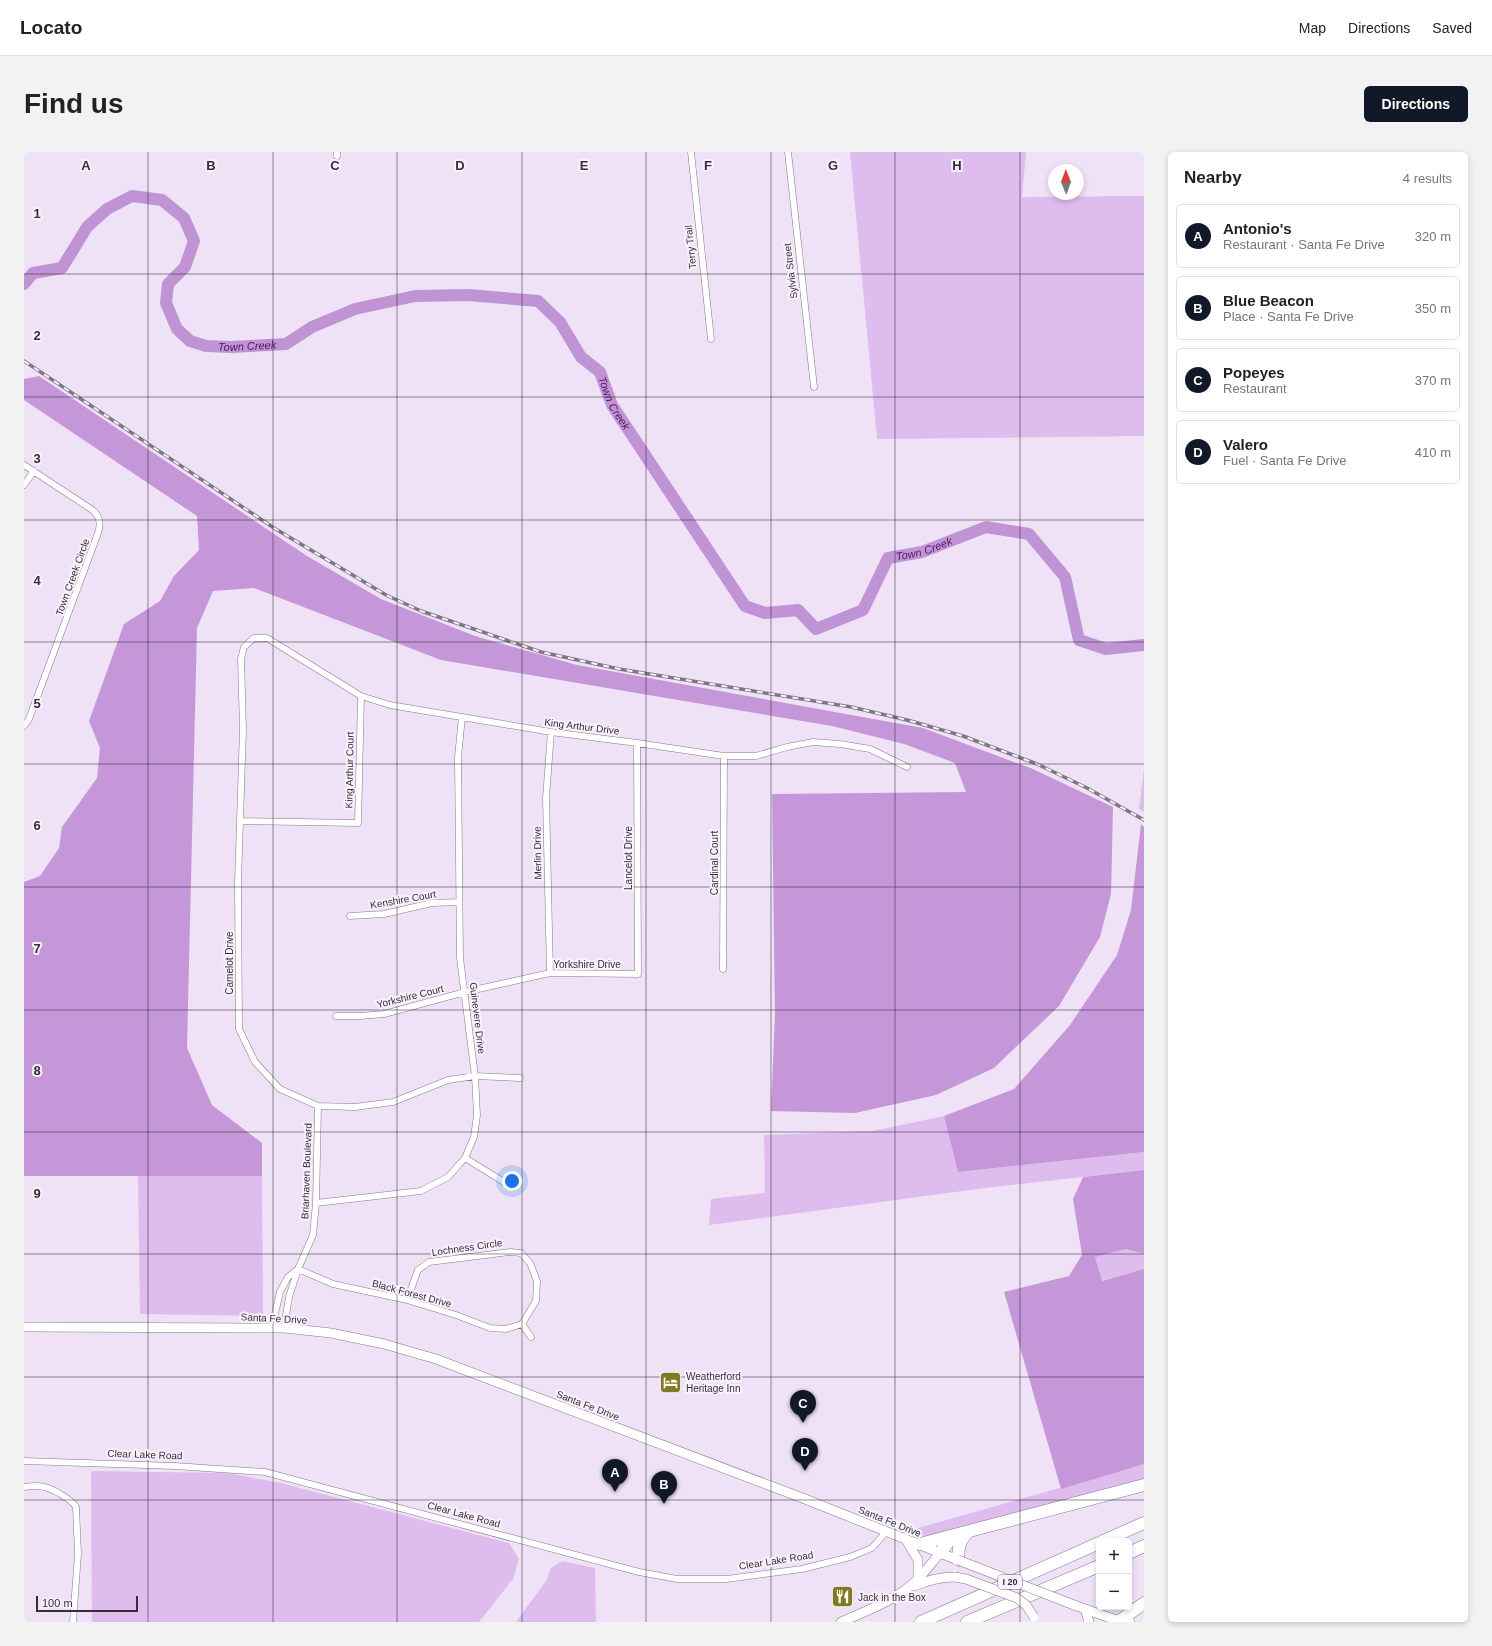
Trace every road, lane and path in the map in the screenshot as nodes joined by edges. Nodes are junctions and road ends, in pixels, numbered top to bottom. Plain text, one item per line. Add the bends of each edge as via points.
1 (691, 152) edge
2 (788, 152) edge
3 (711, 339) dead end
4 (814, 387) dead end
5 (24, 465) edge
6 (34, 471) junction
7 (24, 485) edge
8 (266, 638) joint
9 (361, 696) junction
10 (462, 717) junction
11 (24, 726) edge
12 (551, 732) junction
13 (637, 743) junction
14 (724, 756) junction
15 (907, 767) dead end
16 (240, 821) junction
17 (459, 902) junction
18 (350, 916) dead end
19 (723, 970) dead end
20 (550, 973) junction
21 (638, 974) joint
22 (465, 992) junction
23 (336, 1016) dead end
24 (475, 1076) junction
25 (520, 1078) dead end
26 (318, 1106) junction
27 (465, 1158) junction
28 (515, 1180) dead end
29 (316, 1203) junction
30 (298, 1269) junction
31 (407, 1300) junction
32 (522, 1324) junction
33 (24, 1327) edge
34 (272, 1327) junction
35 (284, 1328) junction
36 (531, 1337) dead end
37 (24, 1461) edge
38 (1144, 1485) edge
39 (24, 1487) edge
40 (1144, 1523) edge
41 (887, 1531) junction
42 (968, 1532) junction
43 (954, 1536) junction
44 (905, 1538) junction
45 (1110, 1538) edge
46 (920, 1544) junction
47 (1096, 1544) edge
48 (1144, 1546) edge
49 (1132, 1552) edge
50 (940, 1553) junction
51 (958, 1560) junction
52 (1096, 1567) edge
53 (918, 1578) junction
54 (902, 1592) junction
55 (1143, 1608) edge
56 (1085, 1609) junction
57 (1034, 1620) edge
58 (73, 1622) edge
59 (841, 1622) edge
60 (921, 1622) edge
61 (967, 1622) edge
62 (1089, 1622) edge
63 (1122, 1622) edge

1 - 3 street, Terry Trail
2 - 4 street, Sylvia Street
5 - 6 street, Town Creek Circle
6 - 7 street
6 - 11 street, Town Creek Circle via 94,511 100,528 29,719
8 - 9 street, King Arthur Drive
8 - 16 street, Camelot Drive via 254,638 244,647 241,659 243,729
9 - 10 street, King Arthur Drive via 390,705
9 - 16 street, King Arthur Court via 358,823
10 - 12 street, King Arthur Drive
10 - 17 street, Guinevere Drive via 458,757
12 - 13 street, King Arthur Drive
12 - 20 street, Merlin Drive via 546,798
13 - 14 street, King Arthur Drive
13 - 21 street, Lancelot Drive
14 - 15 street, King Arthur Drive via 756,756 813,742 870,750
14 - 19 street, Cardinal Court
16 - 26 street, Camelot Drive via 239,1029 255,1062 280,1089
17 - 18 street, Kenshire Court via 432,903 384,914
17 - 22 street, Guinevere Drive via 460,958
20 - 21 street, Yorkshire Drive
20 - 22 street, Yorkshire Drive
22 - 23 street, Yorkshire Court via 384,1014
22 - 24 street, Guinevere Drive
24 - 25 street, Camelot Drive
24 - 26 street, Camelot Drive via 448,1080 393,1102 355,1107
24 - 27 street, Guinevere Drive via 477,1115 474,1137
26 - 29 street, Briarhaven Boulevard
27 - 28 street via 504,1182
27 - 29 street, Guinevere Drive via 448,1177 422,1191
29 - 30 street, Briarhaven Boulevard via 313,1235
30 - 31 street, Black Forest Drive via 333,1284
30 - 34 street via 288,1277 280,1292
30 - 35 street, Briarhaven Boulevard via 289,1297
31 - 32 street, Black Forest Drive via 490,1328 506,1329
31 - 32 street, Lochness Circle via 418,1270 429,1262 510,1252 521,1253 530,1263 537,1281 536,1301
32 - 36 street
33 - 34 main road, Santa Fe Drive
34 - 35 main road, Santa Fe Drive
35 - 41 main road, Santa Fe Drive via 331,1333 384,1344 436,1359
37 - 41 street, Clear Lake Road via 264,1472 639,1572 677,1579 727,1579 802,1569 850,1557 872,1548
38 - 42 highway
39 - 58 street via 43,1486 71,1501 76,1507 78,1554
40 - 45 highway
41 - 44 main road, Santa Fe Drive
42 - 43 highway
42 - 51 highway via 961,1540
43 - 46 highway
43 - 50 highway
44 - 46 main road, Santa Fe Drive
44 - 53 main road via 918,1560
46 - 50 main road, Santa Fe Drive
47 - 60 highway, I 20
48 - 49 highway
50 - 51 main road, Santa Fe Drive
50 - 53 main road
51 - 56 main road, Santa Fe Drive, bridge
52 - 61 highway, I 20
53 - 54 main road
54 - 57 main road, bridge via 928,1580 943,1577 966,1579 1017,1598 1026,1605
54 - 59 main road
55 - 63 highway
56 - 62 main road
56 - 63 main road, Santa Fe Drive

